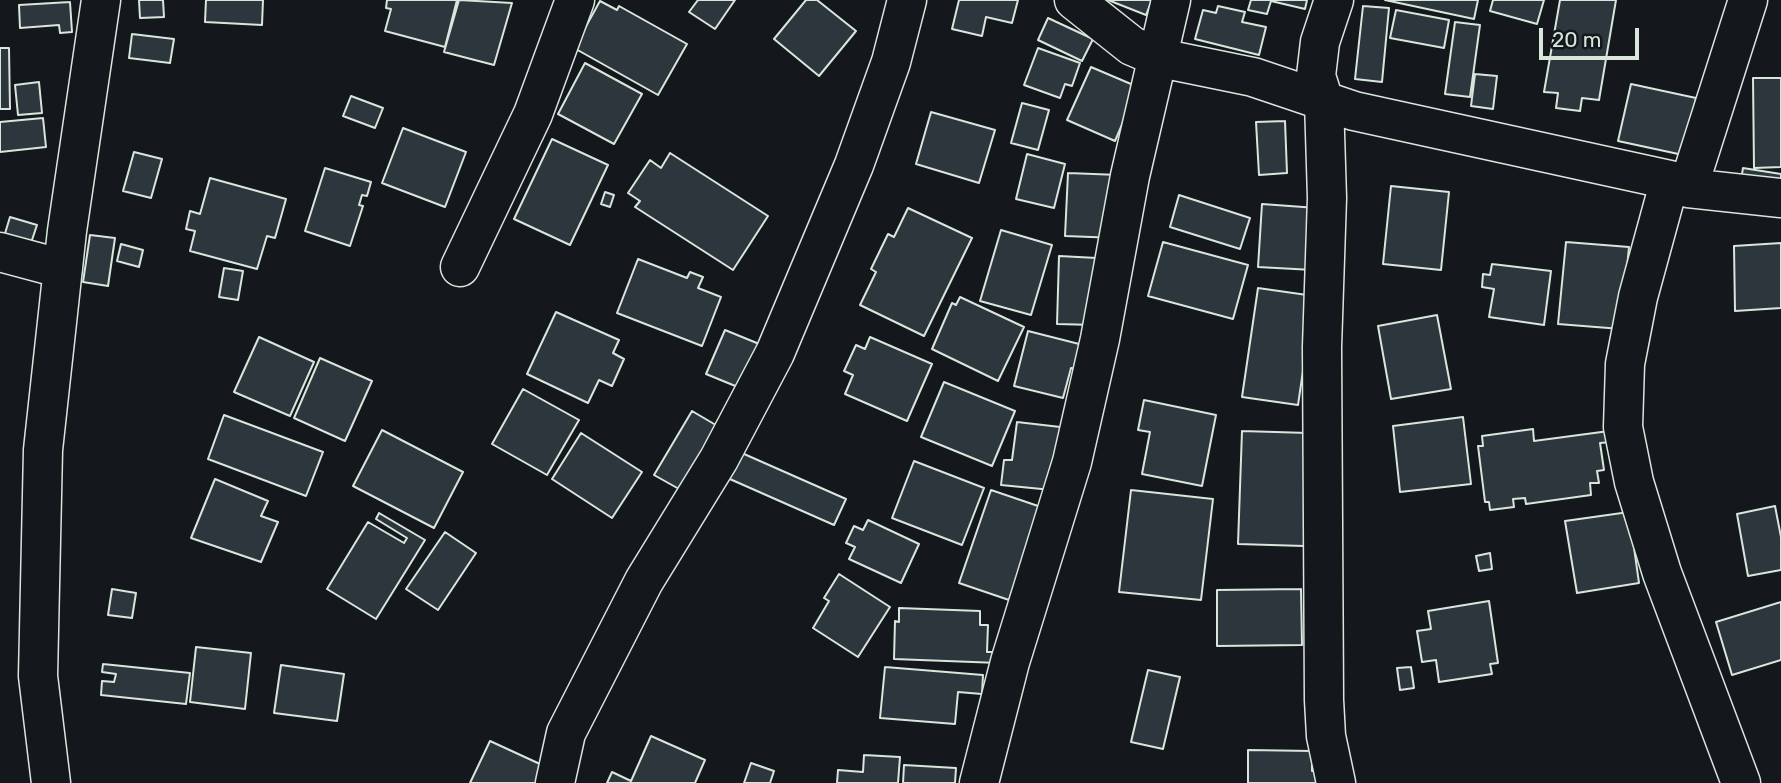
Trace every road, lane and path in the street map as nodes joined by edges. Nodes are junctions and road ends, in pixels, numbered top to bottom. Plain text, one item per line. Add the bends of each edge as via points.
1 (101, 0) edge
2 (575, 0) edge
3 (907, 0) edge
4 (1074, 0) edge
5 (1171, 0) edge
6 (1334, 0) edge
7 (1748, 0) edge
8 (1160, 58) junction
9 (1324, 101) junction
10 (1679, 184) junction
11 (1781, 198) edge
12 (0, 252) edge
13 (460, 267) dead end
14 (63, 269) junction
15 (51, 783) edge
16 (555, 783) edge
17 (979, 783) edge
18 (1336, 783) edge
19 (1741, 783) edge

1 - 14 street
2 - 13 street via 533,114
3 - 16 street via 891,62 854,165 775,354 719,459 644,581 566,733
4 - 8 street via 1132,46
5 - 8 street
6 - 9 street via 1320,42 1316,76
7 - 10 street
8 - 9 street via 1253,77
8 - 17 street via 1130,176 1072,462 1010,662
9 - 10 street
9 - 18 street via 1324,700
10 - 11 street
10 - 19 street via 1639,297 1625,363 1623,428 1662,573
12 - 14 street
14 - 15 street via 43,450 38,676

